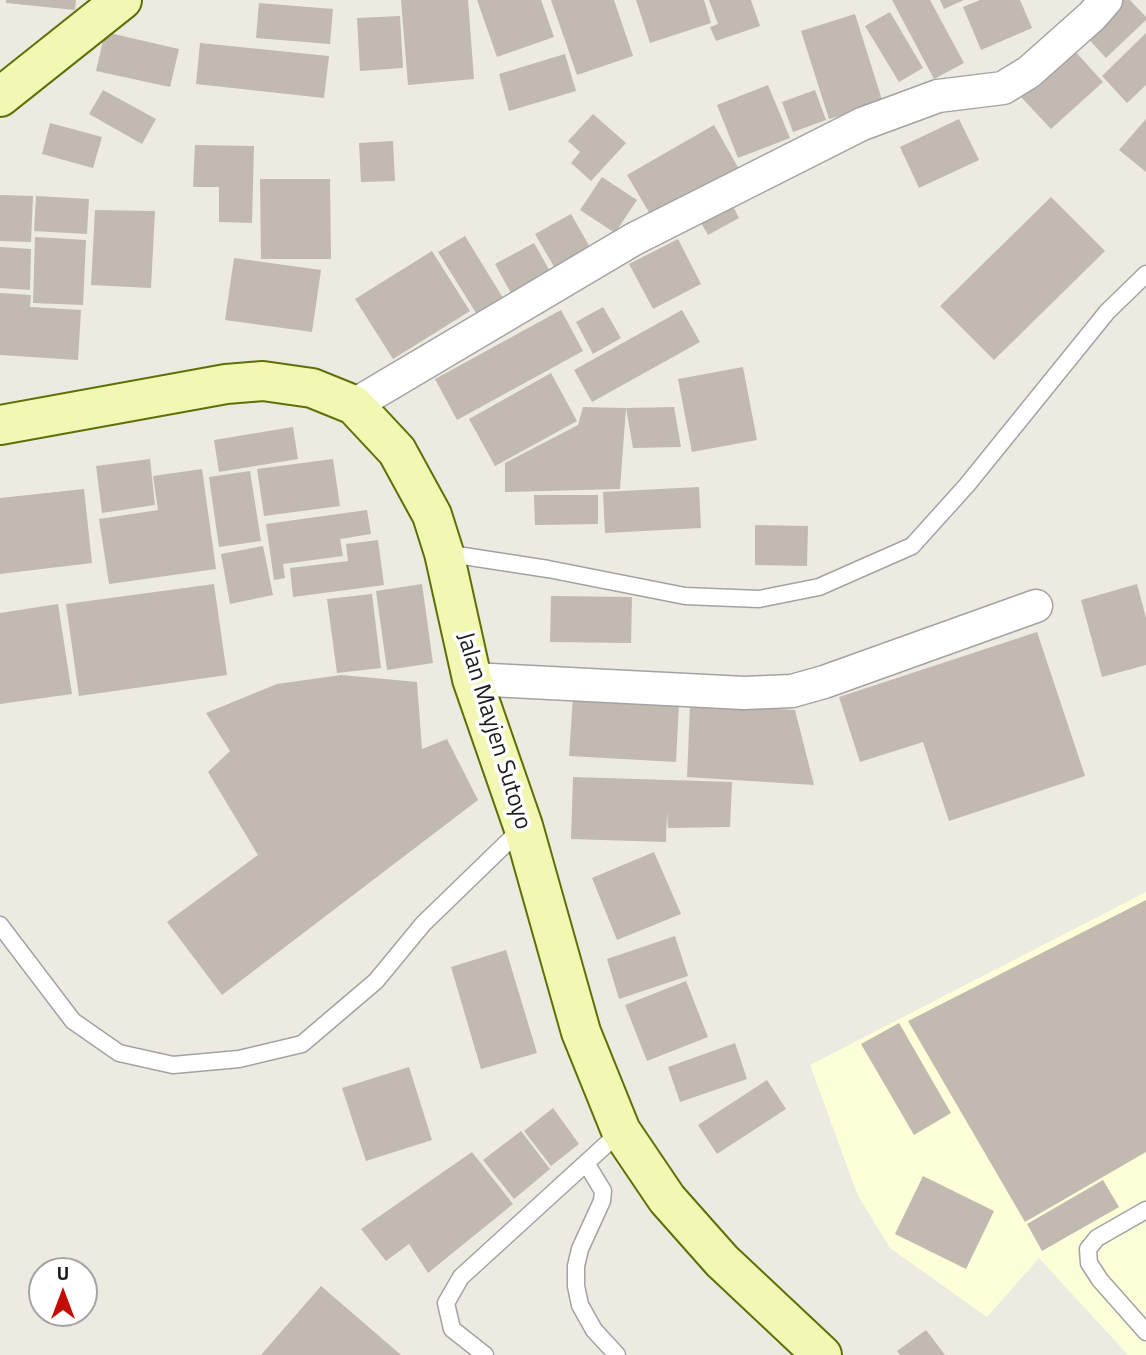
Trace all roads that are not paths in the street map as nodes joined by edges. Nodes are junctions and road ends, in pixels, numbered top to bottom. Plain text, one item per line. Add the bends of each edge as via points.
1 (122, 0) edge
2 (1106, 0) edge
3 (0, 97) edge
4 (1146, 274) edge
5 (354, 405) junction
6 (0, 425) edge
7 (444, 553) junction
8 (1036, 606) dead end
9 (472, 679) junction
10 (523, 826) junction
11 (0, 925) edge
12 (621, 1131) junction
13 (586, 1163) junction
14 (1146, 1210) edge
15 (1146, 1332) edge
16 (485, 1355) edge
17 (617, 1355) edge
18 (822, 1355) edge

1 - 3 main road
2 - 5 street via 1029,72 1003,88 938,96 862,124 634,239
4 - 7 lane via 1107,312 912,546 819,587 760,599 685,596
5 - 6 main road, Jalan Mayjen Sutoyo via 312,388 262,381
5 - 7 main road, Jalan Mayjen Sutoyo via 397,451 432,515
7 - 9 main road, Jalan Mayjen Sutoyo
8 - 9 street via 792,691 744,693
9 - 10 main road, Jalan Mayjen Sutoyo
10 - 11 lane via 423,924 376,981 302,1044 239,1059 173,1065 119,1054 73,1021
10 - 12 main road, Jalan Mayjen Sutoyo via 581,1032
12 - 13 lane
12 - 18 main road, Jalan Mayjen Sutoyo via 667,1199 722,1261
13 - 16 lane via 461,1277 446,1303 452,1329
13 - 17 lane via 603,1191 580,1249 576,1286 580,1305 594,1329
14 - 15 lane via 1097,1238 1088,1249 1089,1263 1100,1280

